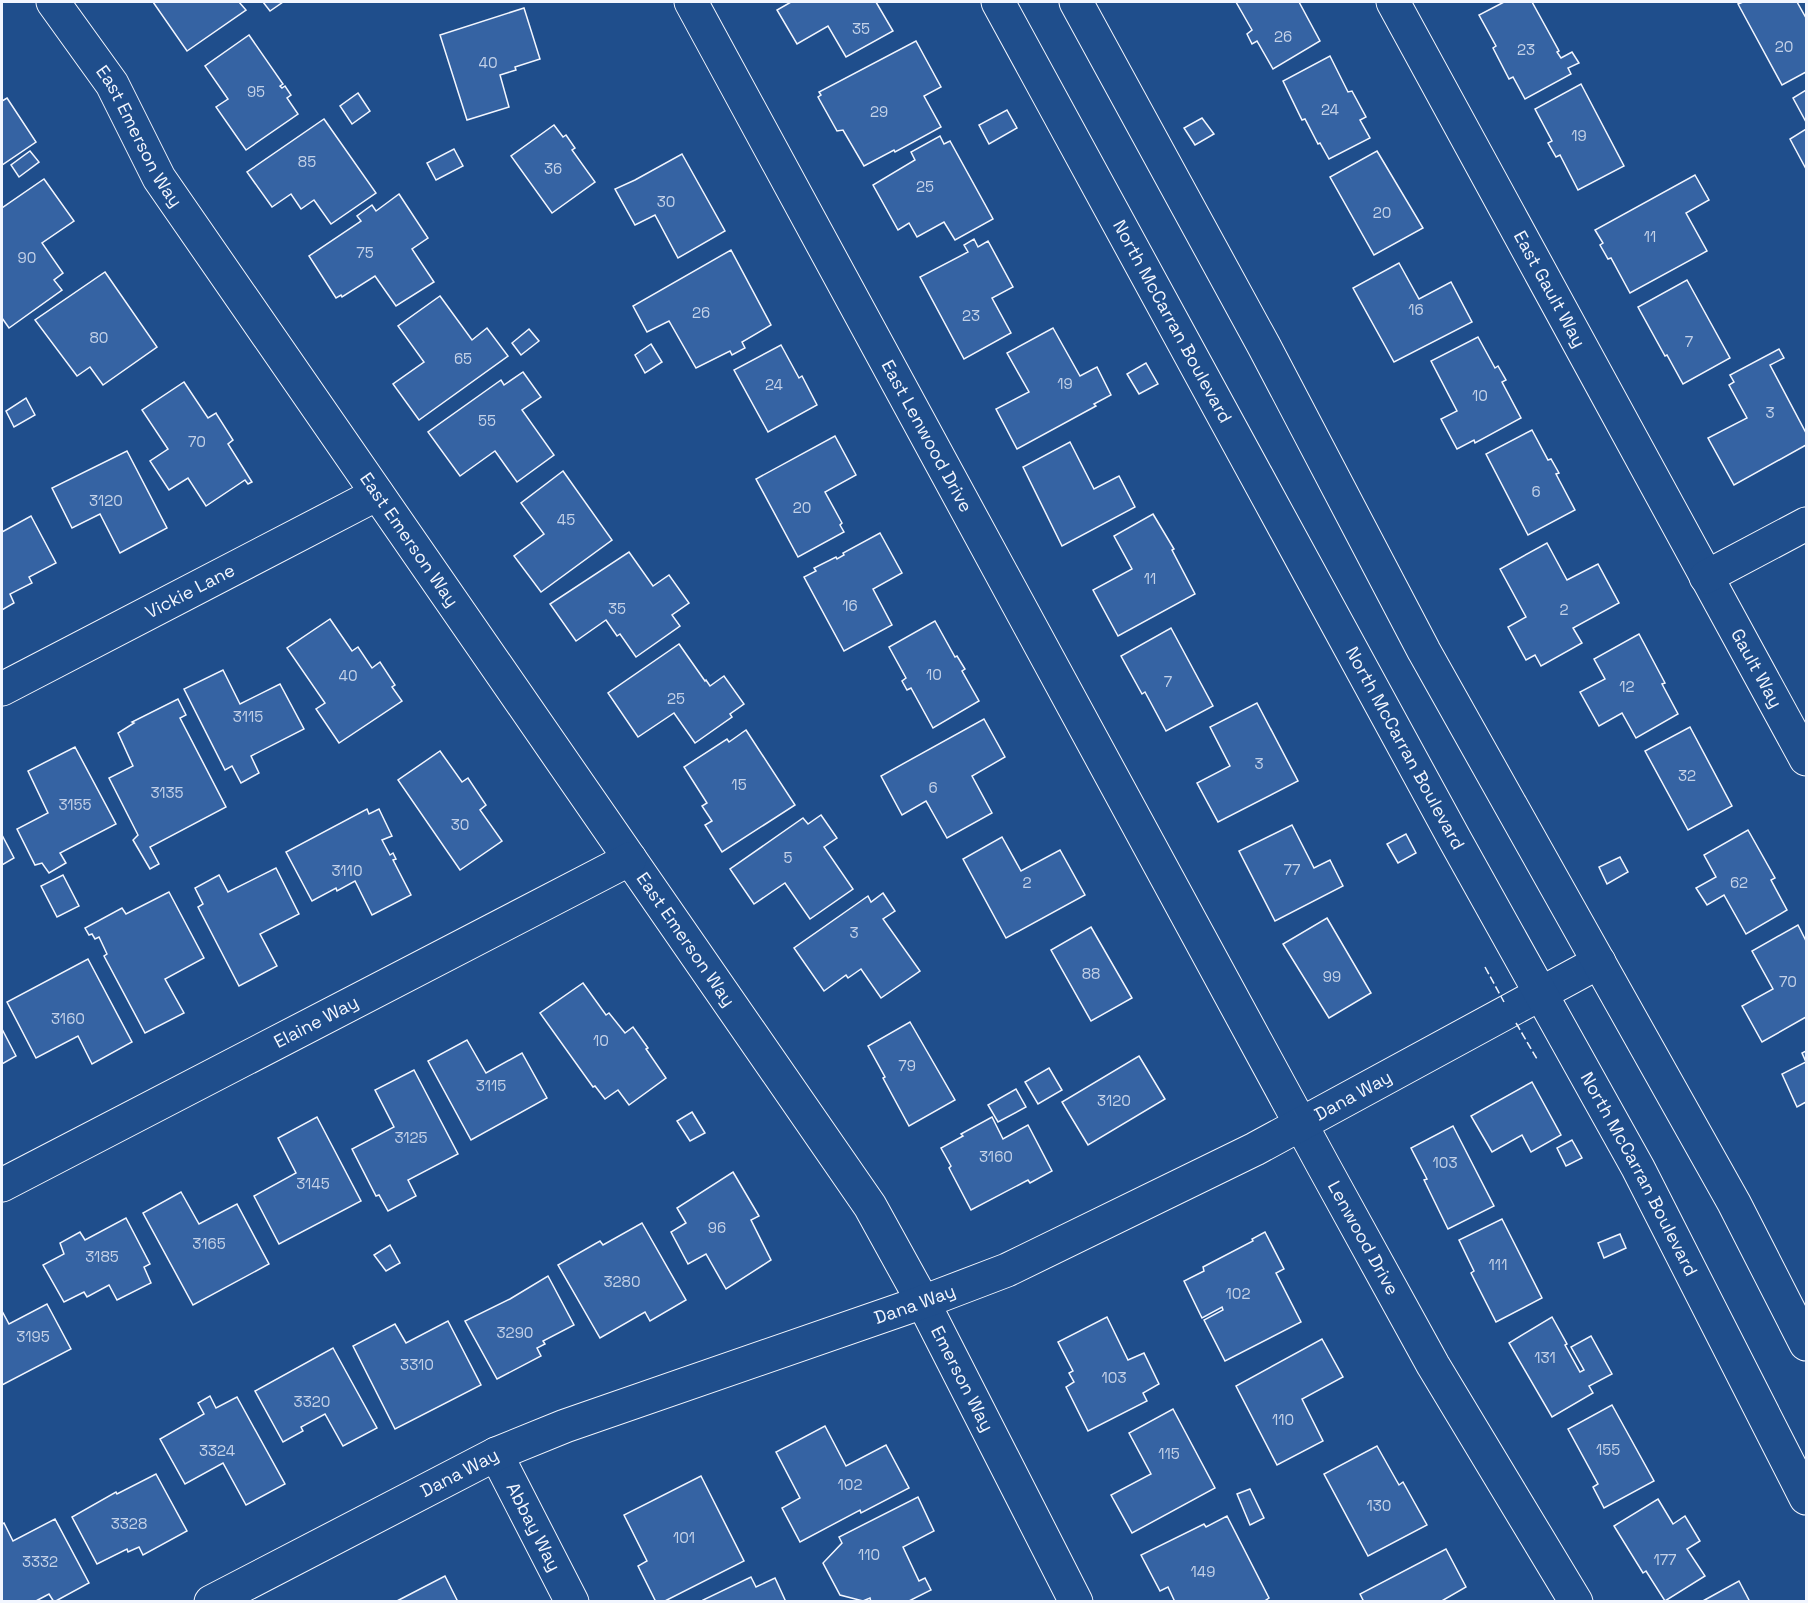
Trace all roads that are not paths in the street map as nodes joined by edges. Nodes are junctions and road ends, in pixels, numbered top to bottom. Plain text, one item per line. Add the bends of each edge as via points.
1 (52, 2) edge
2 (691, 2) edge
3 (998, 2) edge
4 (1076, 2) edge
5 (1393, 2) edge
6 (377, 494) junction
7 (1806, 524) edge
8 (1706, 577) junction
9 (2, 689) edge
10 (1806, 759) edge
11 (630, 859) junction
12 (1162, 870) joint
13 (1599, 962) junction
14 (1542, 993) junction
15 (778, 1072) joint
16 (1301, 1125) junction
17 (2, 1185) edge
18 (923, 1302) junction
19 (1806, 1344) edge
20 (496, 1454) junction
21 (1806, 1498) edge
22 (211, 1602) edge
23 (572, 1602) edge
24 (1076, 1602) edge
25 (1576, 1602) edge

1 - 6 street, East Emerson Way via 112,84 159,178
2 - 12 street, East Lenwood Drive
3 - 14 street, North McCarran Boulevard
4 - 13 street via 1264,346 1424,651
5 - 8 street, East Gault Way
6 - 9 street, Vickie Lane
6 - 11 street, East Emerson Way
7 - 8 street
8 - 10 street, Gault Way
11 - 15 street, East Emerson Way
11 - 17 street, Elaine Way
12 - 16 street, Lenwood Drive
13 - 14 street, Dana Way
13 - 19 street via 1734,1203
14 - 16 street, Dana Way
14 - 21 street, North McCarran Boulevard via 1638,1168
15 - 18 street, Emerson Way via 870,1206
16 - 18 street, Dana Way via 1007,1270
16 - 25 street, Lenwood Drive via 1433,1365
18 - 20 street, Dana Way via 565,1426
18 - 24 street, Emerson Way
20 - 22 street, Dana Way
20 - 23 street, Abbay Way

